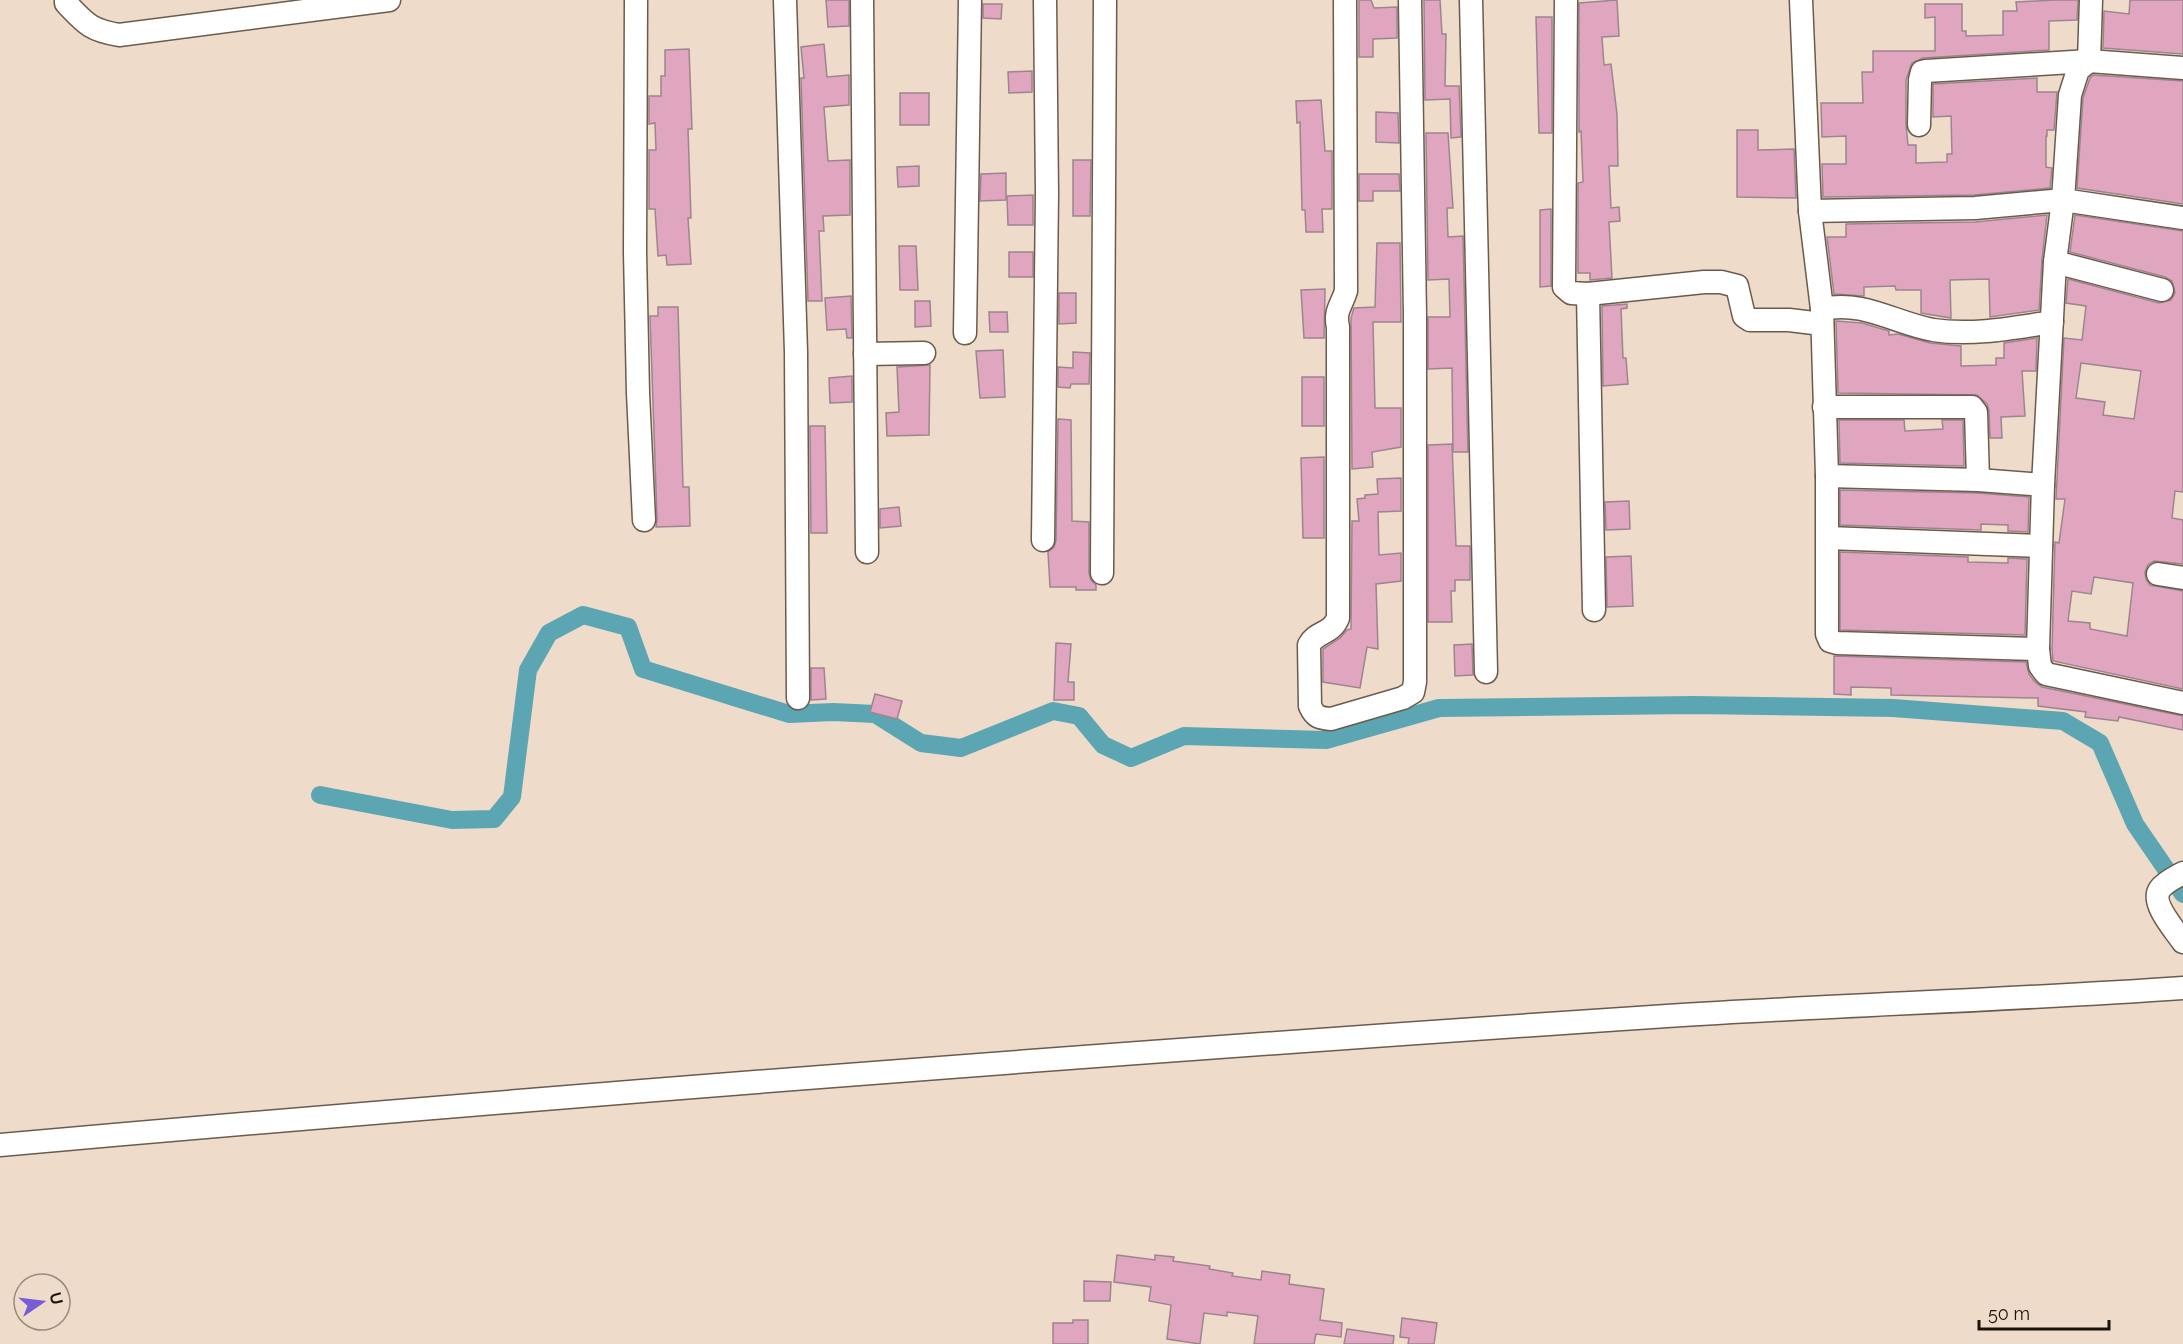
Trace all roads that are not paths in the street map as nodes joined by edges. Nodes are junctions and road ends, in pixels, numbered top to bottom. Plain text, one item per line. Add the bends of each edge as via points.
1 (66, 0) edge
2 (636, 0) edge
3 (785, 0) edge
4 (862, 0) edge
5 (970, 0) edge
6 (1045, 0) edge
7 (1105, 0) edge
8 (1345, 0) edge
9 (1410, 0) edge
10 (1471, 0) edge
11 (1566, 0) edge
12 (1801, 0) edge
13 (2091, 0) edge
14 (379, 1) edge
15 (307, 3) edge
16 (2089, 61) junction
17 (2183, 68) edge
18 (1919, 125) dead end
19 (2062, 201) junction
20 (1810, 211) junction
21 (2183, 218) edge
22 (2055, 262) junction
23 (2162, 290) dead end
24 (1588, 294) junction
25 (1822, 317) junction
26 (2052, 322) junction
27 (965, 333) dead end
28 (924, 353) dead end
29 (865, 354) junction
30 (1824, 407) junction
31 (1827, 476) junction
32 (1978, 480) junction
33 (2043, 485) junction
34 (644, 520) dead end
35 (1828, 538) junction
36 (1043, 540) dead end
37 (2041, 546) junction
38 (867, 552) dead end
39 (1101, 573) dead end
40 (2158, 574) dead end
41 (2183, 578) edge
42 (1594, 610) dead end
43 (2037, 649) junction
44 (1486, 672) dead end
45 (798, 698) dead end
46 (2183, 703) edge
47 (2182, 873) edge
48 (2183, 942) edge
49 (2183, 988) edge
50 (0, 1145) edge

1 - 15 street via 94,28 119,34
2 - 34 street via 635,252
3 - 45 street via 796,352
4 - 29 street
5 - 27 street
6 - 36 street
7 - 39 street
8 - 9 street via 1346,291 1336,318 1338,618 1331,630 1309,645 1310,706 1319,718 1331,719 1403,698 1413,692 1415,682
10 - 44 street
11 - 24 street via 1562,280 1570,293
12 - 20 street
13 - 16 street
14 - 15 street
16 - 17 street
16 - 18 street via 1922,72
16 - 19 street via 2078,70 2070,95
19 - 20 street via 1975,208
19 - 21 street
19 - 22 street
20 - 25 street
22 - 23 street
22 - 26 street
24 - 25 street via 1721,282 1737,286 1744,316 1750,320
24 - 42 street
25 - 26 street via 1839,306 1862,308 1933,330 1978,333
25 - 30 street
26 - 33 street
28 - 29 street
29 - 38 street
30 - 31 street
30 - 32 street via 1972,407 1976,412
31 - 32 street
31 - 35 street
32 - 33 street
33 - 37 street
35 - 37 street
35 - 43 street via 1830,641
37 - 43 street
40 - 41 street
43 - 46 street via 2046,674
47 - 48 street via 2161,887 2157,902
49 - 50 street via 1232,1046 401,1109

